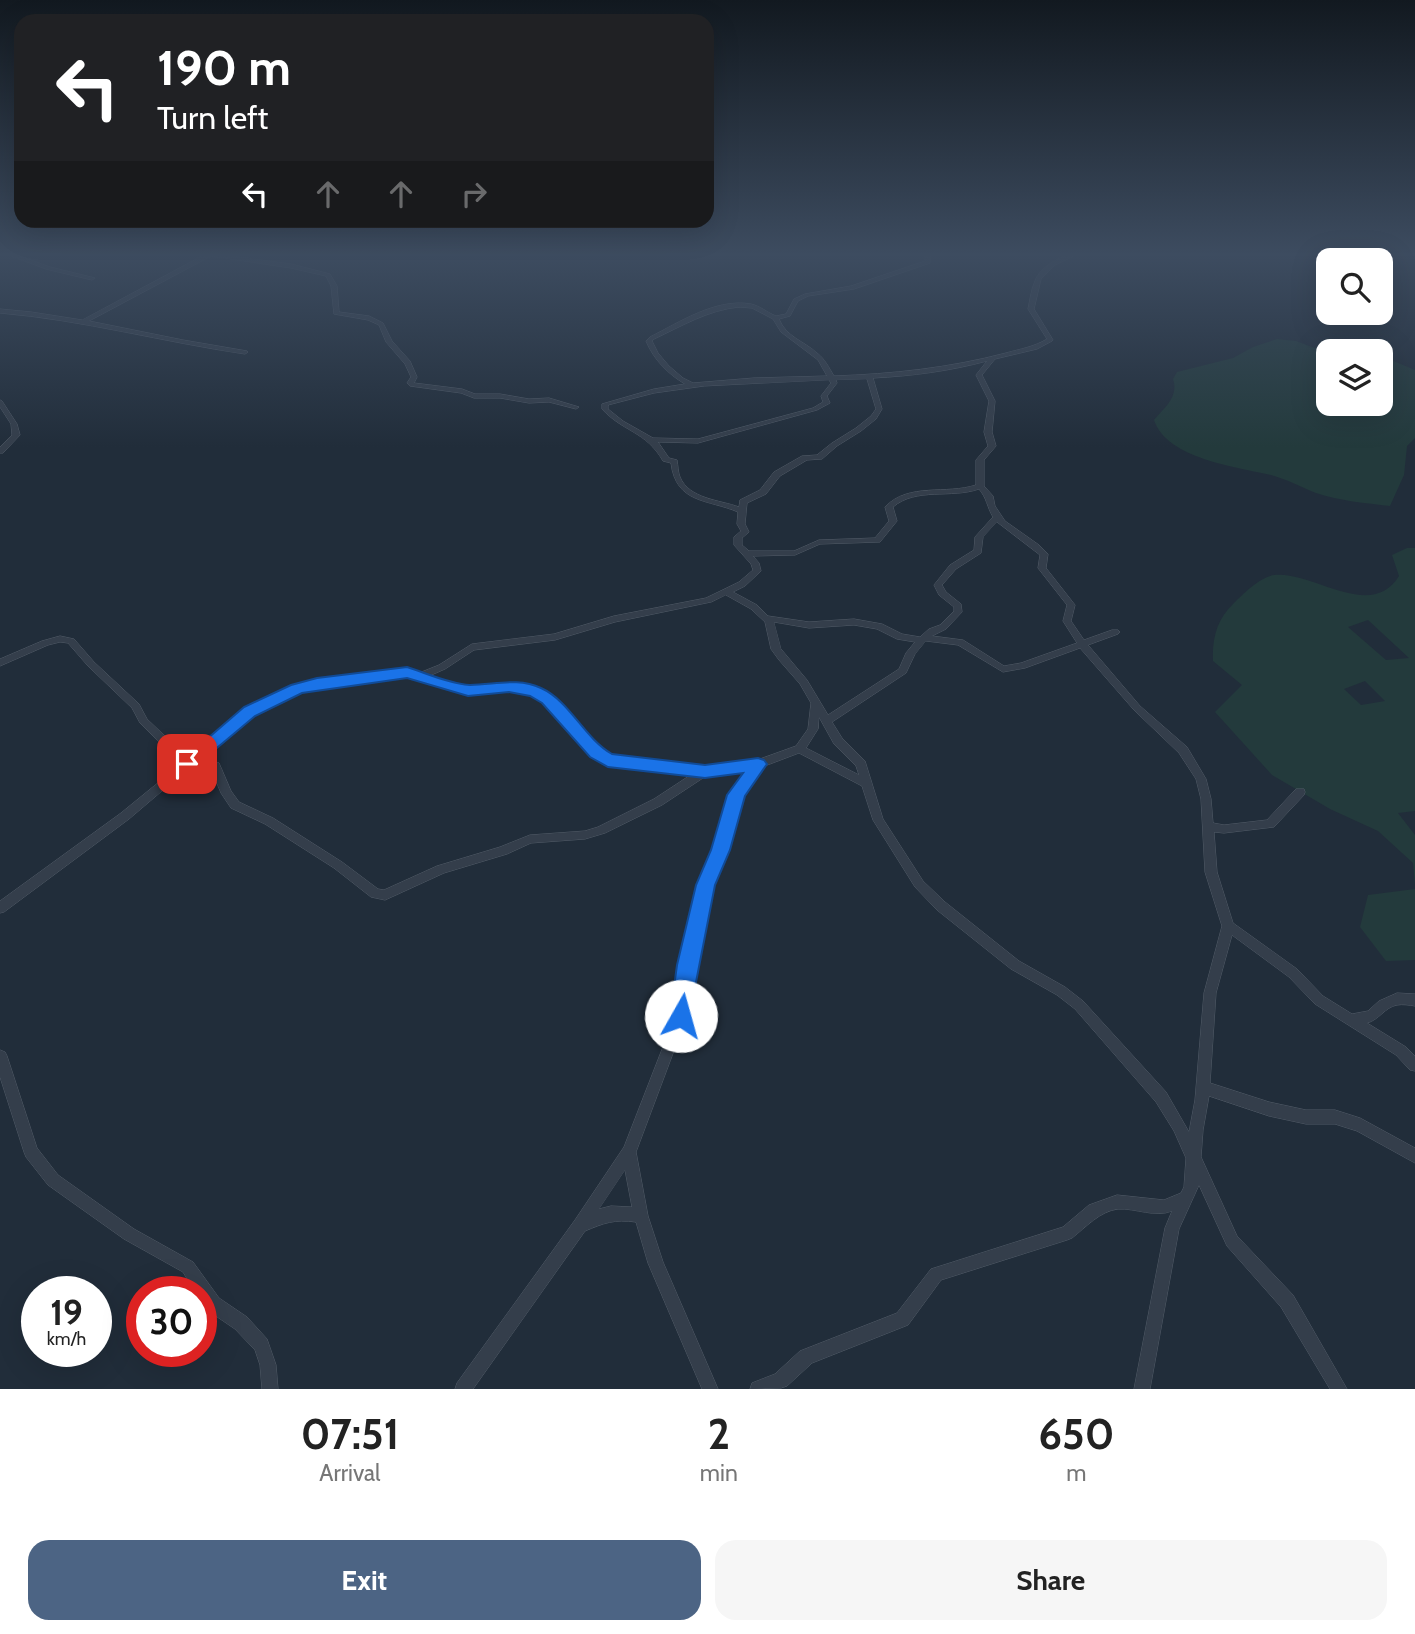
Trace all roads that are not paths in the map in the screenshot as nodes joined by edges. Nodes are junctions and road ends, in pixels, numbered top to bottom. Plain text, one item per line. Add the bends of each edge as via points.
1 (51, 318) edge
2 (91, 318) edge
3 (361, 318) edge
4 (692, 318) edge
5 (776, 318) edge
6 (1037, 318) edge
7 (83, 322) junction
8 (245, 352) dead end
9 (992, 359) junction
10 (870, 377) junction
11 (833, 380) junction
12 (694, 386) junction
13 (0, 402) edge
14 (576, 407) dead end
15 (652, 440) junction
16 (0, 451) edge
17 (980, 486) junction
18 (742, 512) junction
19 (997, 517) junction
20 (746, 554) junction
21 (727, 592) junction
22 (766, 618) junction
23 (1115, 632) dead end
24 (923, 639) junction
25 (1082, 644) junction
26 (0, 663) edge
27 (422, 675) junction
28 (816, 700) junction
29 (828, 720) junction
30 (800, 749) junction
31 (191, 760) junction
32 (758, 764) junction
33 (705, 772) junction
34 (865, 783) junction
35 (1300, 792) dead end
36 (1208, 826) junction
37 (0, 908) edge
38 (1228, 926) junction
39 (1415, 1000) edge
40 (1351, 1020) junction
41 (0, 1056) edge
42 (1415, 1065) edge
43 (1203, 1087) junction
44 (629, 1152) junction
45 (1415, 1156) edge
46 (1194, 1159) junction
47 (1185, 1199) junction
48 (641, 1216) junction
49 (580, 1226) junction
50 (270, 1389) edge
51 (463, 1389) edge
52 (710, 1389) edge
53 (758, 1389) edge
54 (1142, 1389) edge
55 (1339, 1389) edge

1 - 7 street
2 - 7 street
3 - 14 street via 383,325 388,341 411,365 412,385
4 - 12 street via 649,341 675,374
5 - 11 street via 786,334 820,358
6 - 9 street via 1051,340
7 - 8 street
9 - 10 street via 956,369
9 - 17 street via 979,375 992,401 988,432 992,446 980,460
10 - 11 street
10 - 18 street via 879,409 870,422 828,446 819,457 805,458 778,474 763,492 747,498
11 - 12 street
11 - 15 street via 824,396 827,403 815,409 698,441
12 - 15 street via 629,395 605,404 609,415
13 - 16 street via 16,435
15 - 18 street via 666,459 674,461 679,482 688,491
17 - 19 street
17 - 20 street via 917,494 892,503 893,521 877,540 820,542 795,553
18 - 20 street via 745,532 738,537 738,545
19 - 24 street via 979,537 978,551 953,567 938,585 958,606 958,612
19 - 25 street via 1044,554 1042,568 1071,605 1067,621
20 - 21 street via 757,571
21 - 22 street
21 - 27 street via 555,638 472,647
22 - 24 street via 809,625 854,622 879,626 892,635
22 - 28 street via 776,649
23 - 25 street
24 - 25 street via 960,642 1003,668 1022,666
24 - 29 street via 903,671
25 - 36 street via 1137,708 1182,750 1201,779
26 - 31 street via 45,643 71,641 136,706 143,721
27 - 31 street via 389,674 297,689 250,712
27 - 33 street via 468,690 509,687 534,691 548,699 596,753 608,760
28 - 29 street
28 - 30 street via 813,729
29 - 34 street via 838,741 860,764
30 - 32 street
30 - 34 street
31 - 33 street via 215,766 235,806 287,832 375,894 386,895 441,869 530,839 601,830
31 - 37 street via 125,816
32 - 33 street
32 - 44 street via 736,795 705,885 681,1016
34 - 46 street via 878,821 919,884 1015,965 1061,991 1094,1019 1161,1097
35 - 36 street via 1270,824 1224,829
36 - 38 street via 1212,872
38 - 40 street via 1293,973 1319,1000
38 - 43 street via 1210,993
39 - 40 street via 1397,999 1371,1016
40 - 42 street
41 - 50 street via 31,1152 53,1180 129,1234 188,1266 213,1304 241,1323 261,1345
43 - 45 street via 1269,1109 1335,1117 1360,1125
43 - 46 street
44 - 48 street
44 - 49 street
46 - 47 street
46 - 55 street via 1232,1241 1287,1301
47 - 53 street via 1164,1207 1117,1202 1094,1210 1066,1233 936,1275 902,1319 806,1357 781,1380
47 - 54 street via 1172,1228
48 - 49 street via 602,1213
48 - 52 street via 656,1264
49 - 51 street

